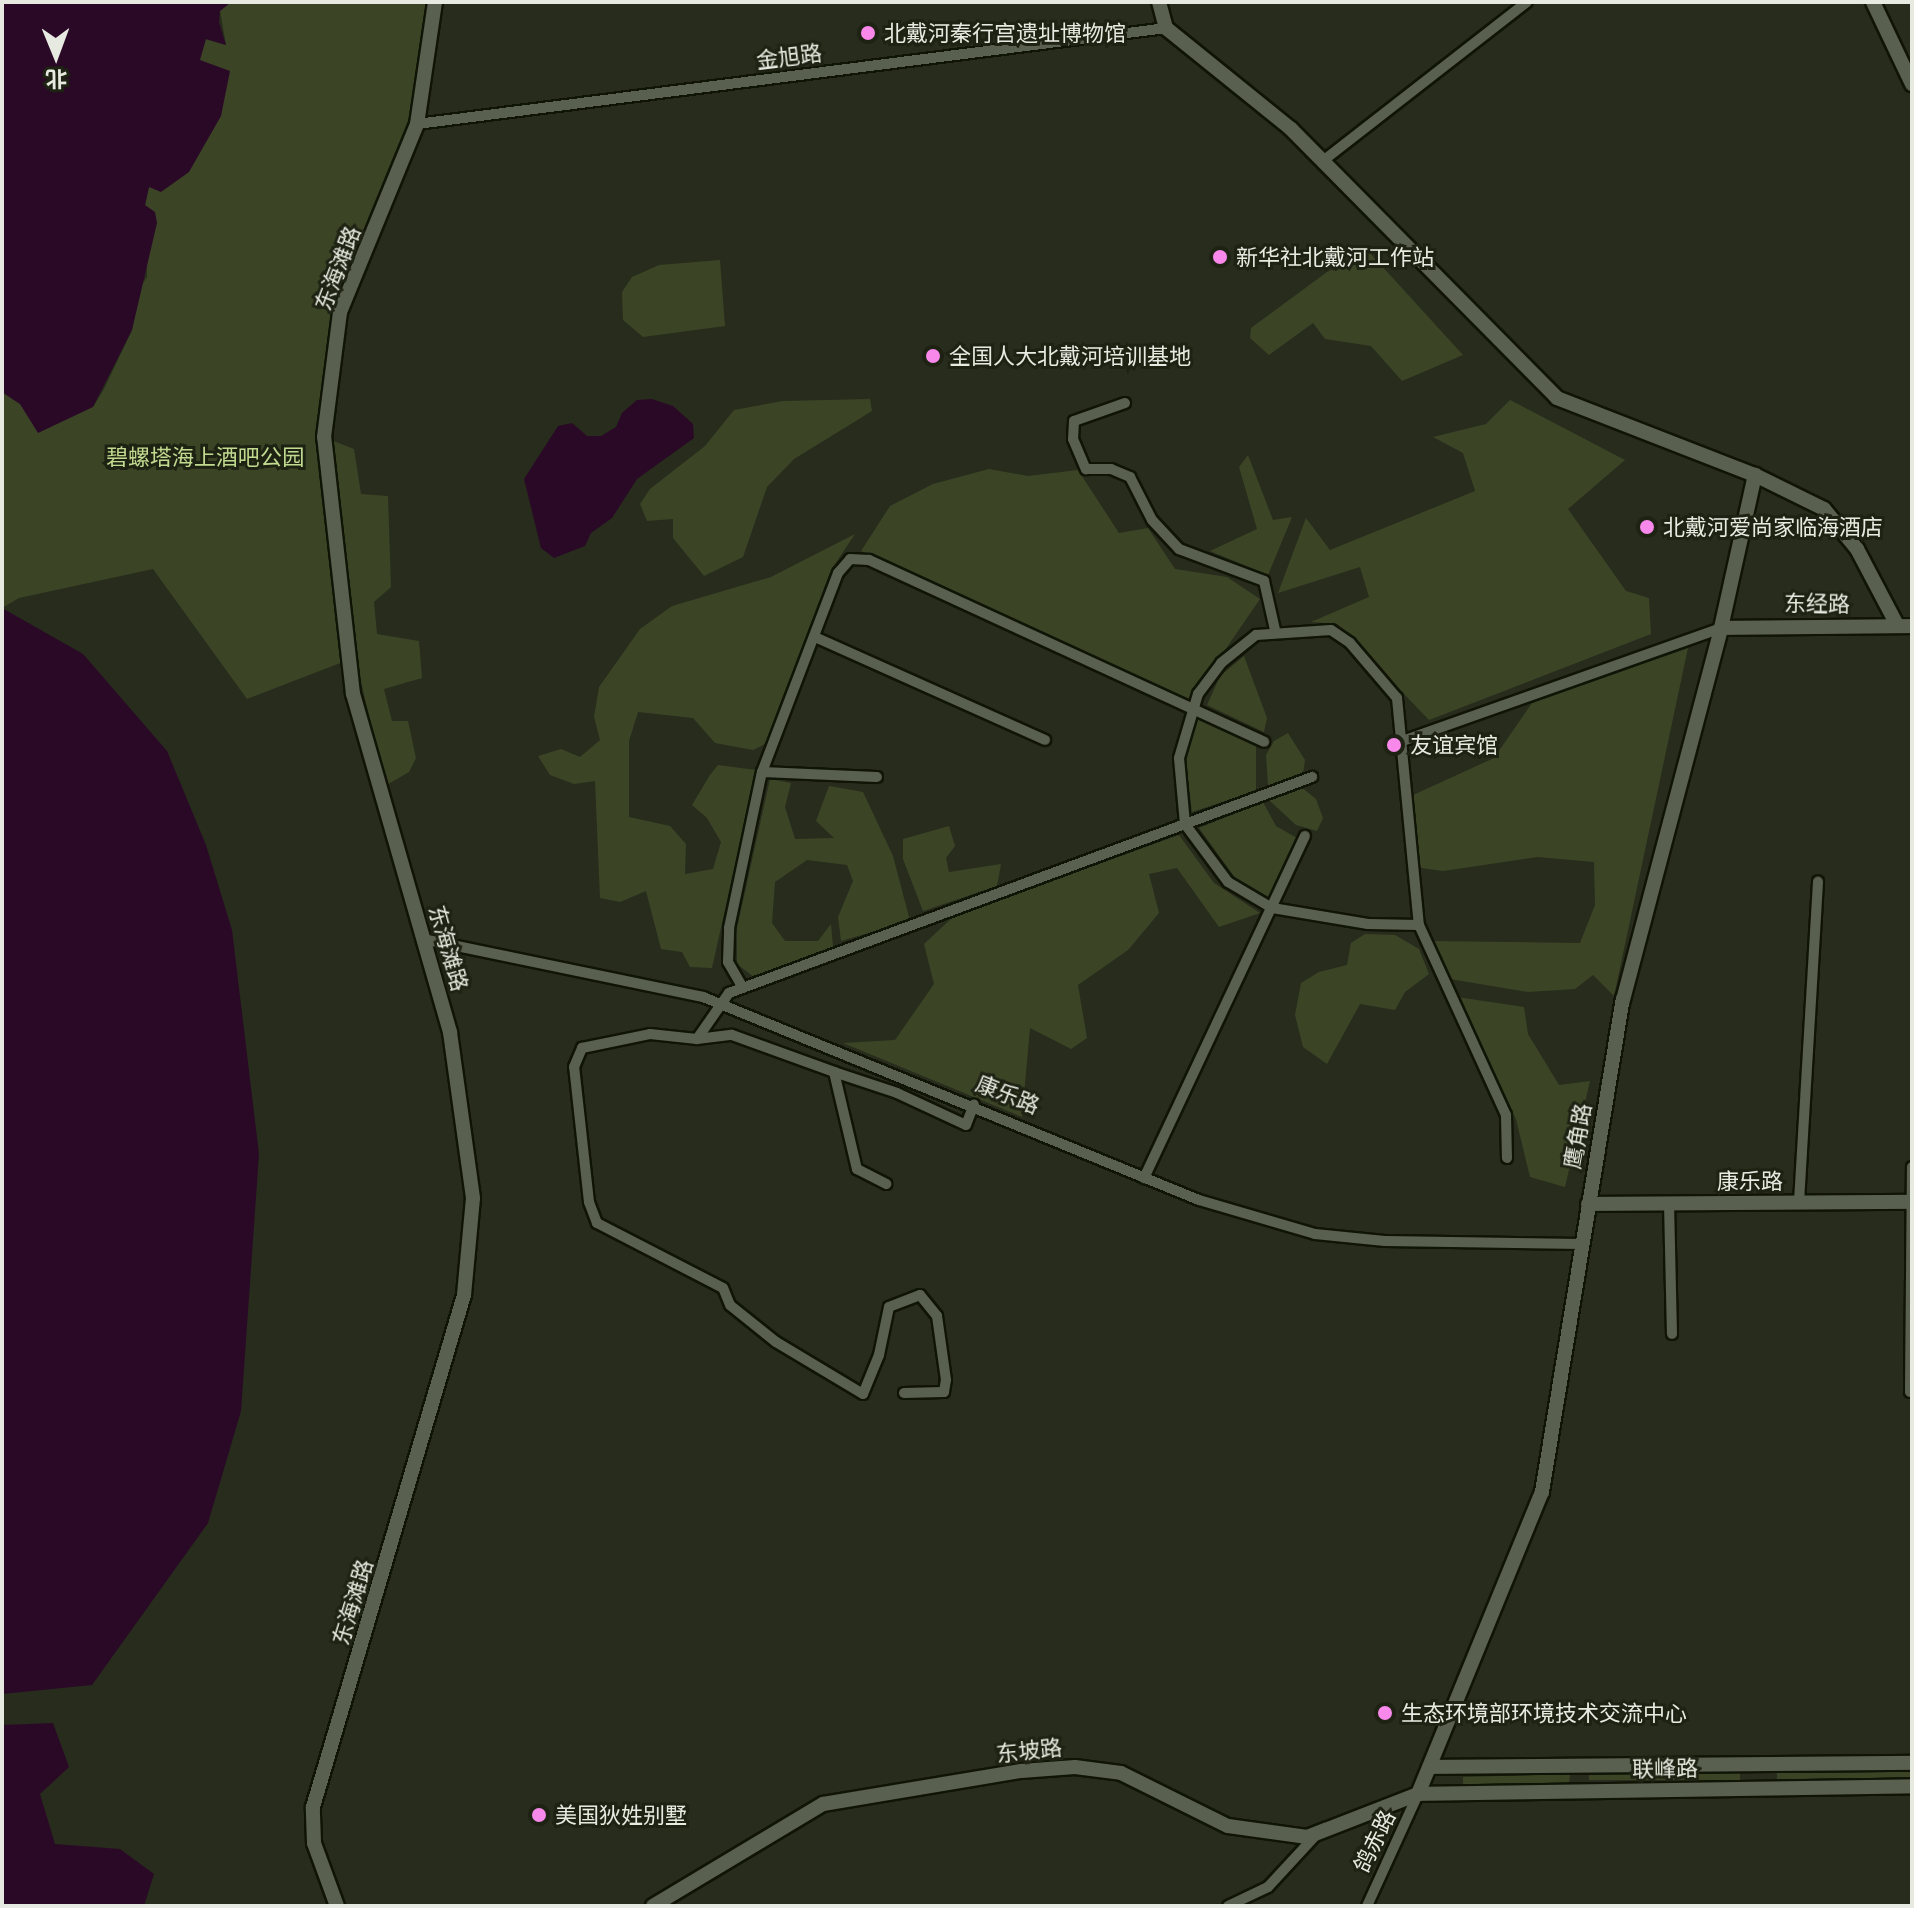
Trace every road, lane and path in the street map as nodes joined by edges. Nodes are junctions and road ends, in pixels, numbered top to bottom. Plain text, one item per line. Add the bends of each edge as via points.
1 (435, 2) edge
2 (1159, 2) edge
3 (1527, 2) edge
4 (1873, 2) edge
5 (1166, 28) junction
6 (1912, 84) edge
7 (417, 124) junction
8 (1324, 160) junction
9 (1125, 403) dead end
10 (1755, 475) junction
11 (1904, 626) edge
12 (1721, 628) junction
13 (1275, 630) junction
14 (815, 637) junction
15 (1195, 708) junction
16 (1045, 740) dead end
17 (1405, 740) junction
18 (1264, 742) dead end
19 (762, 772) junction
20 (877, 777) dead end
21 (1312, 777) dead end
22 (1185, 824) junction
23 (1305, 836) dead end
24 (1818, 882) dead end
25 (1272, 908) junction
26 (1419, 925) junction
27 (423, 939) junction
28 (743, 988) junction
29 (719, 1003) junction
30 (697, 1039) junction
31 (834, 1072) junction
32 (974, 1104) junction
33 (1507, 1158) dead end
34 (1912, 1167) edge
35 (1144, 1178) junction
36 (886, 1184) dead end
37 (1799, 1202) junction
38 (1911, 1202) edge
39 (1669, 1203) junction
40 (1588, 1204) junction
41 (1581, 1244) junction
42 (1672, 1334) dead end
43 (1910, 1392) edge
44 (904, 1393) dead end
45 (1912, 1763) edge
46 (1430, 1767) junction
47 (1912, 1786) edge
48 (1418, 1794) junction
49 (1318, 1833) junction
50 (337, 1906) edge
51 (653, 1906) edge
52 (1228, 1906) edge
53 (1367, 1906) edge

1 - 7 main road, 东海滩路
2 - 5 main road
3 - 8 street
4 - 6 main road
5 - 7 street, 金旭路
5 - 8 main road
7 - 27 main road, 东海滩路 via 340,312 324,437 353,694
8 - 10 main road via 1557,398
9 - 13 street via 1074,421 1073,439 1086,469 1111,469 1130,477 1152,520 1179,549 1264,581
10 - 11 main road via 1824,509 1857,549
10 - 12 main road, 鹰角路
11 - 12 main road, 东经路
12 - 17 street
12 - 40 main road, 鹰角路 via 1623,1000
13 - 15 street via 1256,635 1221,663 1198,694
13 - 17 street via 1331,630 1350,643 1397,698
14 - 15 street via 838,573 850,559 869,560
14 - 16 street
14 - 19 street
15 - 18 street
15 - 22 street via 1179,758
17 - 26 street
19 - 20 street
19 - 28 street via 729,928 728,962
21 - 22 street
22 - 25 street via 1228,882
22 - 28 street
23 - 25 street
24 - 37 street
25 - 26 street via 1368,924
25 - 35 street
26 - 33 street via 1506,1115
27 - 29 street, 康乐路
27 - 50 main road, 东海滩路 via 450,1032 473,1198 464,1295 313,1807 314,1843
28 - 29 street
29 - 30 street
29 - 32 street, 康乐路
30 - 31 street via 732,1035
30 - 44 street via 650,1034 582,1048 574,1067 589,1202 597,1223 723,1288 730,1305 776,1342 863,1394 879,1355 889,1307 920,1295 937,1316 946,1380 944,1392
31 - 32 street via 966,1125
31 - 36 street via 857,1169
32 - 35 street, 康乐路
34 - 38 street
35 - 41 street, 康乐路 via 1315,1234 1385,1241
37 - 38 main road, 康乐路
37 - 39 main road, 康乐路
38 - 43 street
39 - 40 main road, 康乐路
39 - 42 street
40 - 41 main road, 鹰角路
41 - 46 main road, 鹰角路 via 1542,1492
45 - 46 main road, 联峰路
46 - 48 main road, 鹰角路
47 - 48 main road, 联峰路
48 - 49 main road, 东坡路
48 - 53 street, 鸽赤路
49 - 51 main road, 东坡路 via 1275,1835 1228,1826 1121,1773 1075,1767 1021,1771 823,1804
49 - 52 street via 1268,1887

